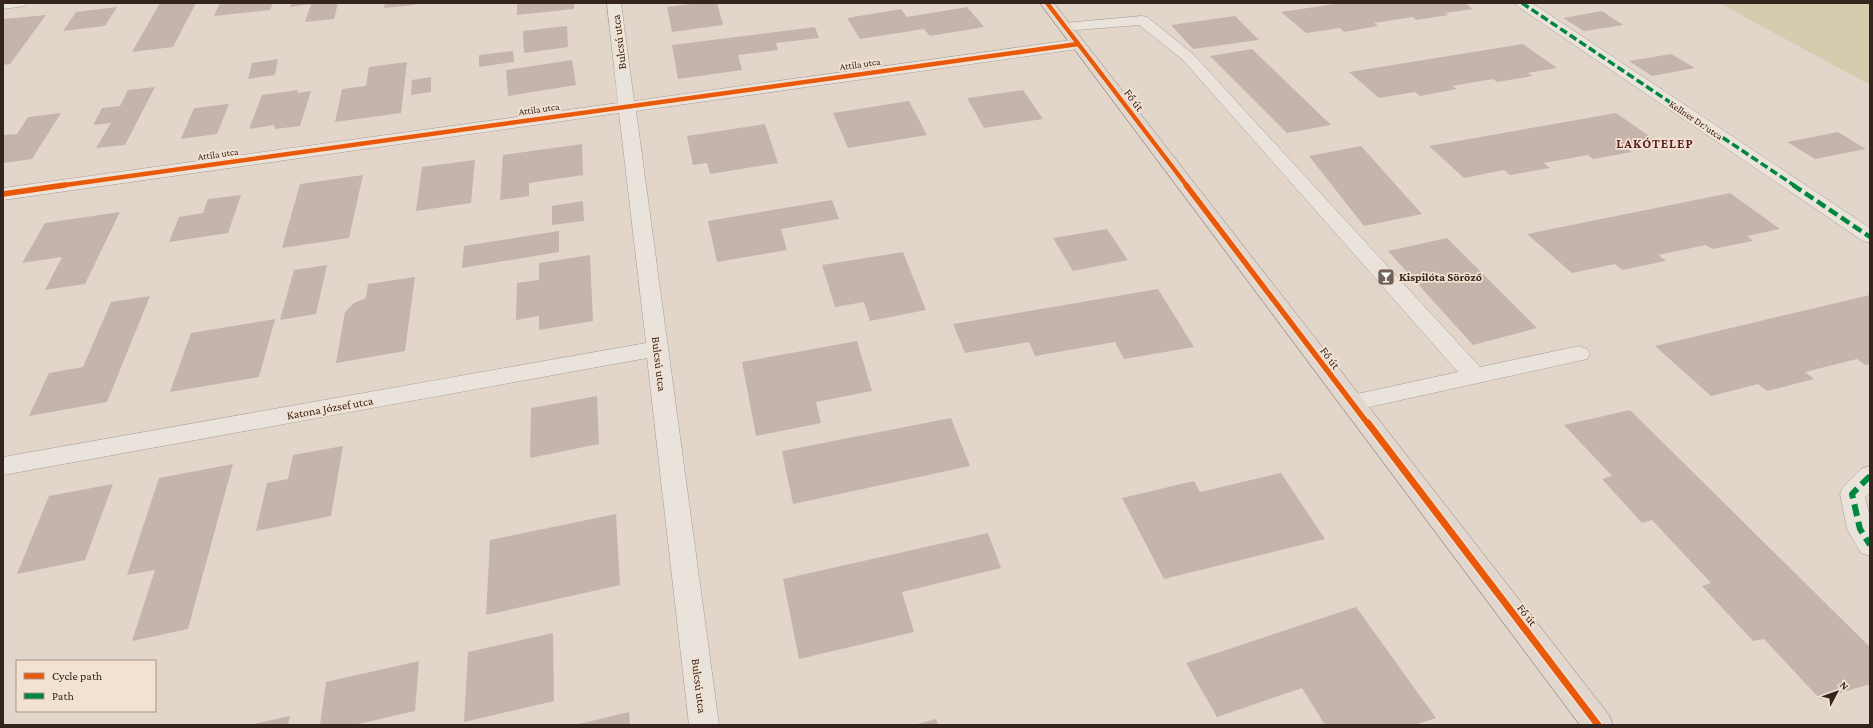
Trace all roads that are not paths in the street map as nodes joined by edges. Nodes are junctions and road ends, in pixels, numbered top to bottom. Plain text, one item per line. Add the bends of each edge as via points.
1 (20, 3) edge
2 (614, 3) edge
3 (1047, 3) edge
4 (1522, 3) edge
5 (3, 5) edge
6 (1065, 27) junction
7 (1078, 44) junction
8 (627, 107) junction
9 (3, 194) edge
10 (1870, 237) edge
11 (657, 349) junction
12 (1579, 354) dead end
13 (1475, 376) junction
14 (1351, 403) junction
15 (3, 466) edge
16 (1870, 476) edge
17 (1870, 545) edge
18 (704, 725) edge
19 (1598, 725) edge

1 - 5 street
2 - 8 street, Bulcsú utca
3 - 6 main road, Fő út
4 - 10 street, Kellner Dr. utca
6 - 7 main road, Fő út
6 - 13 street via 1142,20 1188,57
7 - 8 street, Attila utca
7 - 14 main road, Fő út
8 - 9 street, Attila utca
8 - 11 street, Bulcsú utca
11 - 15 street, Katona József utca
11 - 18 street, Bulcsú utca
12 - 13 street
13 - 14 street
14 - 19 main road, Fő út
16 - 17 street via 1852,494 1860,529

